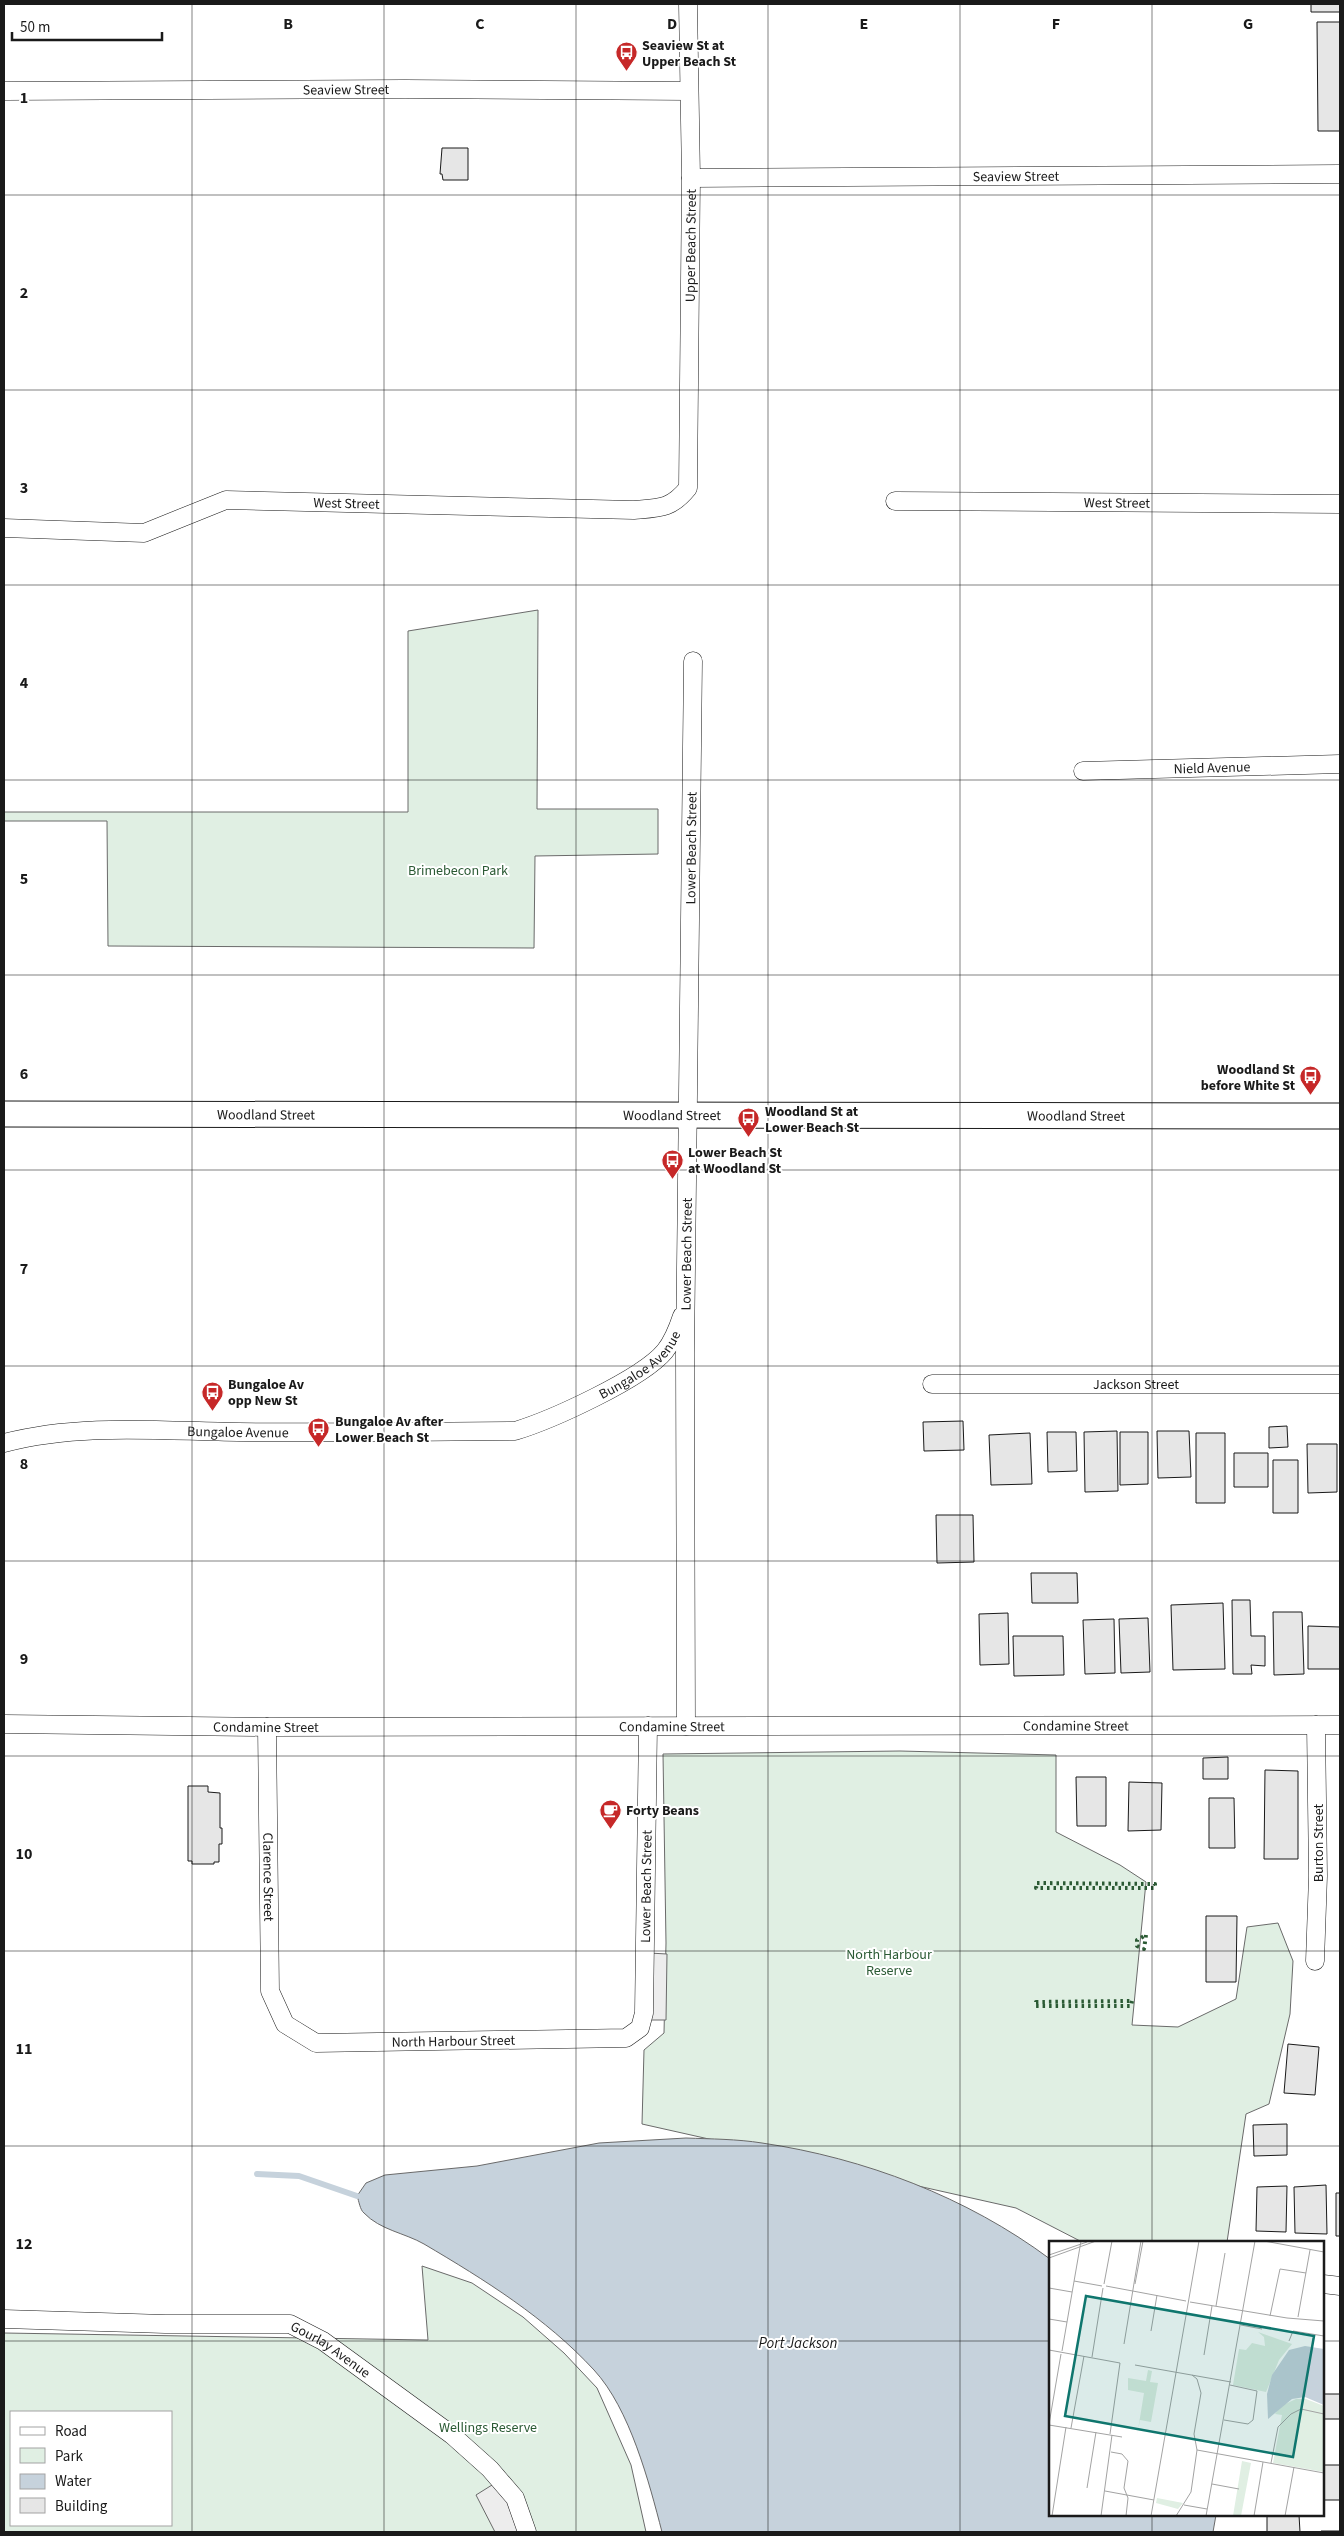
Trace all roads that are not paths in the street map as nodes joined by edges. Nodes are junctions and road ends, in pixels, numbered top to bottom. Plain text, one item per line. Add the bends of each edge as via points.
1 (688, 4) edge
2 (689, 90) junction
3 (4, 91) edge
4 (1340, 174) edge
5 (691, 178) junction
6 (688, 488) joint
7 (895, 501) dead end
8 (1340, 504) edge
9 (4, 528) edge
10 (693, 661) dead end
11 (1340, 764) edge
12 (1082, 770) dead end
13 (4, 1114) edge
14 (688, 1116) junction
15 (1340, 1116) edge
16 (687, 1299) junction
17 (932, 1384) dead end
18 (1340, 1384) edge
19 (4, 1443) edge
20 (4, 1724) edge
21 (1316, 1725) junction
22 (1340, 1725) edge
23 (267, 1726) junction
24 (648, 1726) junction
25 (686, 1726) junction
26 (1315, 1961) dead end
27 (285, 2024) joint
28 (626, 2038) joint
29 (1324, 2284) edge
30 (1340, 2286) edge
31 (4, 2319) edge
32 (527, 2532) edge

1 - 2 street, Upper Beach Street
2 - 3 street, Seaview Street
2 - 5 street, Upper Beach Street
4 - 5 street, Seaview Street
5 - 6 street, Upper Beach Street
6 - 9 street, West Street via 664,508 634,510 226,500 144,533
7 - 8 street, West Street
10 - 14 street, Lower Beach Street
11 - 12 street, Nield Avenue
13 - 14 street, Woodland Street
14 - 15 street, Woodland Street
14 - 16 street, Lower Beach Street
16 - 19 street, Bungaloe Avenue via 674,1338 654,1361 543,1422 515,1431 80,1430 34,1435
16 - 25 street, Lower Beach Street
17 - 18 street, Jackson Street
20 - 23 street, Condamine Street
21 - 22 street, Condamine Street
21 - 25 street, Condamine Street
21 - 26 street, Burton Street via 1318,1857
23 - 24 street, Condamine Street
23 - 27 street, Clarence Street via 270,1992
24 - 25 street, Condamine Street
24 - 28 street, Lower Beach Street via 644,2013 640,2028
27 - 28 street, North Harbour Street via 316,2043
29 - 30 street
31 - 32 street, Gourlay Avenue via 290,2324 323,2340 452,2435 490,2469 515,2498

